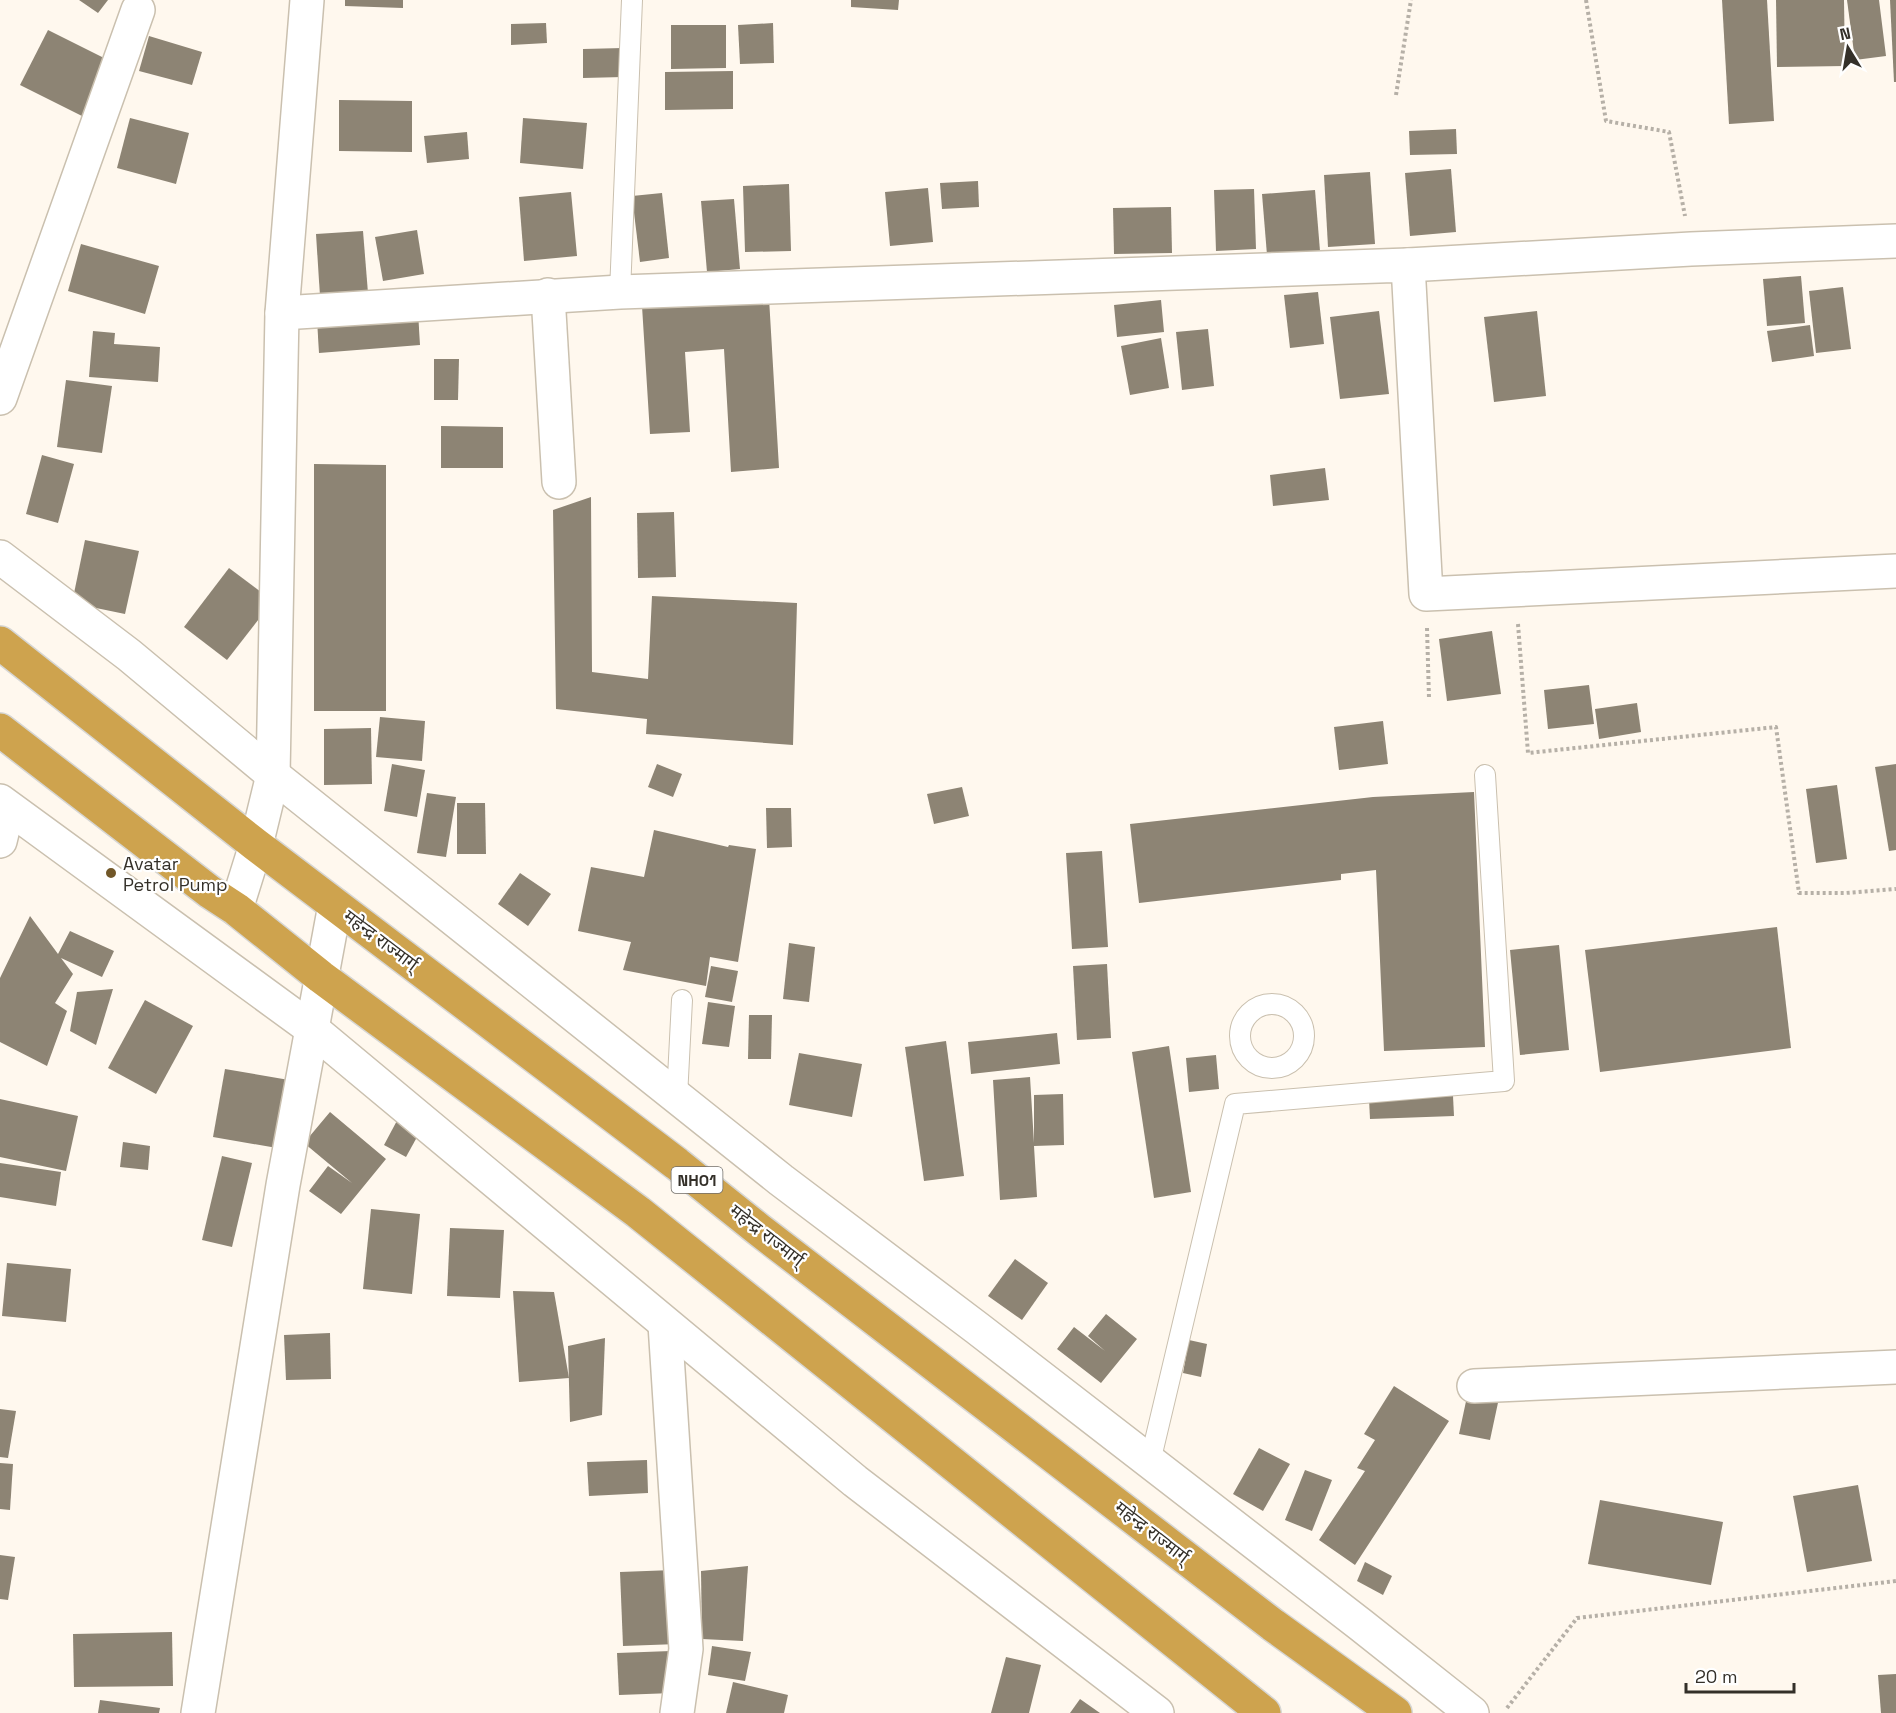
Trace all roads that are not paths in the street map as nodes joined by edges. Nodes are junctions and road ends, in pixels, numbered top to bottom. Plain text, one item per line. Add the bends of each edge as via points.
1 (307, 0) edge
2 (632, 0) edge
3 (138, 10) dead end
4 (1896, 241) edge
5 (1407, 265) junction
6 (620, 292) junction
7 (548, 296) junction
8 (282, 313) junction
9 (0, 398) edge
10 (559, 482) dead end
11 (0, 557) edge
12 (1896, 571) edge
13 (0, 643) edge
14 (0, 730) edge
15 (273, 775) junction
16 (1485, 775) dead end
17 (4, 804) edge
18 (0, 841) edge
19 (256, 845) junction
20 (335, 905) junction
21 (236, 909) junction
22 (321, 977) junction
23 (682, 1000) dead end
24 (312, 1029) junction
25 (1276, 1069) dead end
26 (677, 1097) junction
27 (1279, 1101) junction
28 (664, 1324) junction
29 (1896, 1367) edge
30 (1474, 1386) dead end
31 (1150, 1462) junction
32 (198, 1713) edge
33 (677, 1713) edge
34 (1157, 1713) edge
35 (1264, 1713) edge
36 (1395, 1713) edge
37 (1472, 1713) edge

1 - 8 street
2 - 6 lane
3 - 9 street
4 - 5 street
5 - 6 street
5 - 12 street via 1426,594
6 - 7 street
7 - 8 street
7 - 10 street
8 - 15 street
11 - 15 street via 129,655
13 - 19 highway, महेन्द्र राज्मार्ग् / NH01
14 - 21 highway
15 - 19 street
15 - 26 street
16 - 27 lane via 1504,1081
17 - 18 street
17 - 24 street
19 - 20 highway, महेन्द्र राज्मार्ग् / NH01
19 - 21 street
20 - 22 street
20 - 36 highway, महेन्द्र राज्मार्ग् / NH01 via 1273,1624
21 - 22 highway
22 - 24 street
22 - 35 highway via 638,1212
23 - 26 lane
24 - 28 street
24 - 32 street
25 - 27 lane
26 - 31 street
27 - 31 lane via 1235,1104
28 - 33 street via 686,1649
28 - 34 street via 855,1481
29 - 30 street
31 - 37 street

